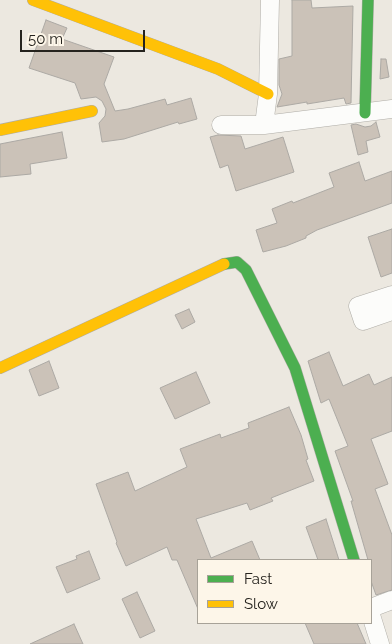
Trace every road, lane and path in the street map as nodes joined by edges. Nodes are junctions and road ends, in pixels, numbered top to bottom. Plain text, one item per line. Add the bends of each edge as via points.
1 (33, 0) edge
2 (270, 0) edge
3 (368, 0) edge
4 (268, 94) junction
5 (392, 109) edge
6 (92, 111) dead end
7 (366, 113) junction
8 (222, 125) dead end
9 (264, 125) junction
10 (0, 130) edge
11 (392, 295) edge
12 (392, 311) edge
13 (0, 368) edge
14 (354, 559) edge
15 (392, 600) edge
16 (372, 608) edge
17 (372, 618) edge
18 (380, 644) edge

1 - 4 street via 218,70
2 - 4 street
3 - 7 street
4 - 9 street
5 - 7 street
6 - 10 street
7 - 9 street
8 - 9 street
11 - 12 street via 358,306 363,321
13 - 14 street via 194,277 224,264 238,262 246,270 295,368
15 - 16 street
17 - 18 street

